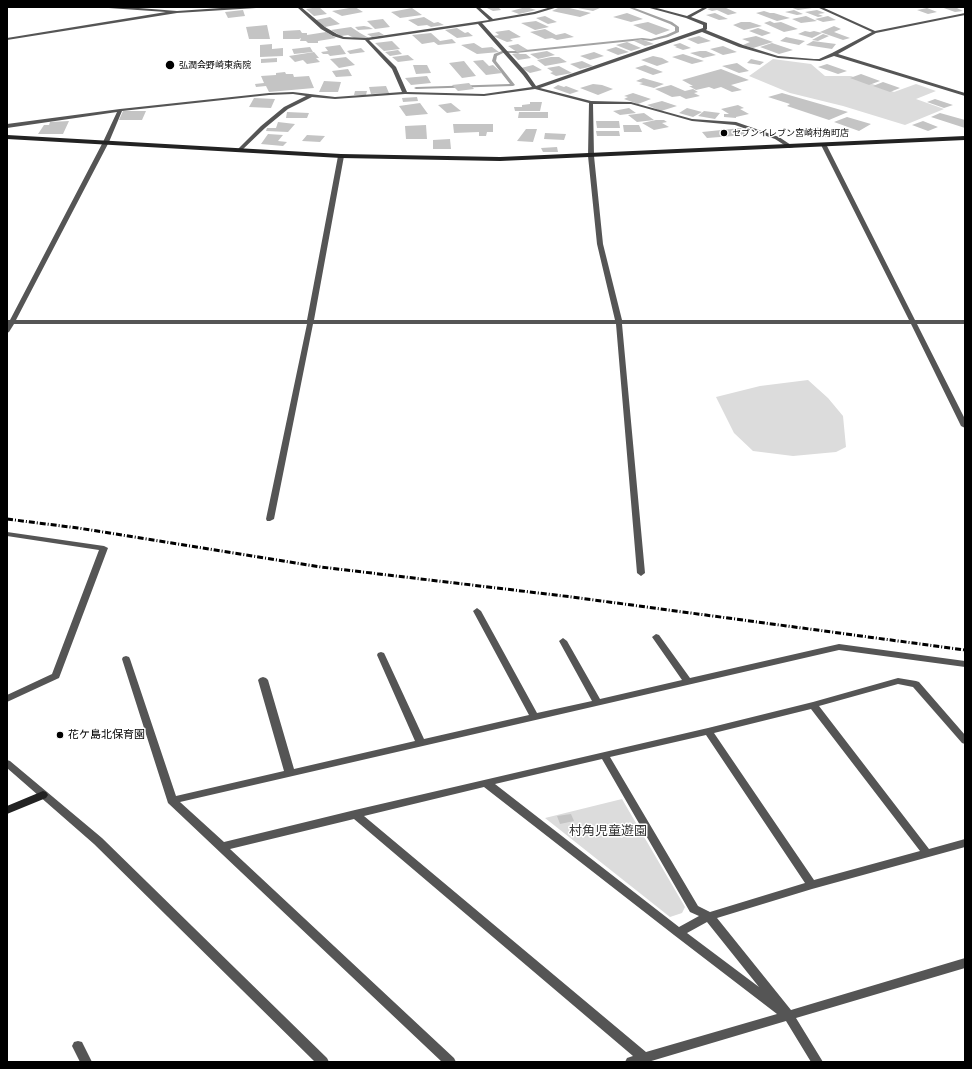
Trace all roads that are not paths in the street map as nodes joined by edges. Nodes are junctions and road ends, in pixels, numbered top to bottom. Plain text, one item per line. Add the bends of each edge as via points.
1 (109, 7) edge
2 (256, 7) edge
3 (299, 7) edge
4 (477, 7) edge
5 (556, 7) edge
6 (648, 7) edge
7 (707, 7) edge
8 (819, 7) edge
9 (138, 8) edge
10 (177, 12) junction
11 (964, 14) edge
12 (687, 17) junction
13 (492, 20) junction
14 (479, 22) junction
15 (702, 30) junction
16 (875, 32) junction
17 (7, 39) edge
18 (366, 39) junction
19 (834, 54) junction
20 (535, 88) junction
21 (404, 93) junction
22 (312, 95) junction
23 (965, 95) edge
24 (591, 102) junction
25 (120, 110) junction
26 (7, 126) edge
27 (7, 137) edge
28 (965, 138) edge
29 (106, 142) junction
30 (824, 145) junction
31 (791, 146) junction
32 (240, 150) junction
33 (341, 156) junction
34 (591, 156) junction
35 (9, 322) edge
36 (619, 322) junction
37 (914, 322) junction
38 (965, 322) edge
39 (310, 323) junction
40 (7, 331) edge
41 (965, 426) edge
42 (270, 519) dead end
43 (7, 534) edge
44 (641, 573) dead end
45 (477, 611) dead end
46 (656, 637) dead end
47 (563, 641) dead end
48 (381, 655) dead end
49 (126, 659) dead end
50 (965, 664) edge
51 (263, 680) dead end
52 (688, 682) junction
53 (7, 699) edge
54 (598, 703) junction
55 (813, 705) junction
56 (535, 717) junction
57 (708, 732) junction
58 (965, 741) edge
59 (421, 743) junction
60 (604, 755) junction
61 (7, 762) edge
62 (290, 773) junction
63 (486, 783) junction
64 (43, 795) junction
65 (172, 800) junction
66 (7, 810) edge
67 (355, 814) junction
68 (965, 842) edge
69 (221, 847) junction
70 (926, 852) junction
71 (812, 885) junction
72 (709, 916) junction
73 (678, 932) junction
74 (965, 962) edge
75 (789, 1016) junction
76 (78, 1046) dead end
77 (644, 1058) junction
78 (86, 1062) edge
79 (323, 1062) edge
80 (450, 1062) edge
81 (631, 1062) edge
82 (817, 1062) edge

1 - 9 street
2 - 10 street
3 - 18 street via 335,35
4 - 13 street
5 - 13 street
6 - 12 street
7 - 12 street
8 - 16 street
9 - 10 street
10 - 17 street
11 - 16 street
12 - 15 street via 705,24 705,29
13 - 14 street
14 - 18 street
14 - 20 street
15 - 19 street via 741,46 778,57 820,60
15 - 20 street
16 - 19 street
18 - 21 street via 394,68
19 - 23 street
20 - 21 street via 484,95
20 - 24 street
21 - 22 street via 335,98
22 - 25 street via 268,94
22 - 32 street via 286,108
24 - 31 street via 631,103 692,120 736,124 777,138
24 - 34 street
25 - 26 street
25 - 29 street
27 - 29 street
28 - 30 street
29 - 32 street
29 - 35 street
30 - 31 street
30 - 37 street
31 - 34 street
32 - 33 street
33 - 34 street via 500,159
33 - 39 street
34 - 36 street via 600,244
35 - 39 street
35 - 40 street
36 - 37 street
36 - 39 street
36 - 44 street
37 - 38 street
37 - 41 street
39 - 42 street
43 - 53 street via 104,548 56,676
45 - 56 street
46 - 52 street
47 - 54 street
48 - 59 street
49 - 65 street
50 - 52 street via 839,647
51 - 62 street
52 - 54 street
54 - 56 street
55 - 57 street
55 - 58 street via 898,681 916,684
55 - 70 street
56 - 59 street
57 - 60 street
57 - 71 street
59 - 62 street
60 - 63 street
60 - 72 street via 694,909
61 - 64 street
62 - 65 street
63 - 67 street
63 - 73 street
64 - 66 street
64 - 79 street via 98,841
65 - 69 street
67 - 69 street
67 - 77 street
68 - 70 street
69 - 80 street
70 - 71 street
71 - 72 street
72 - 73 street
72 - 75 street
73 - 75 street
74 - 75 street
75 - 77 street
75 - 82 street
76 - 78 street
77 - 81 street

